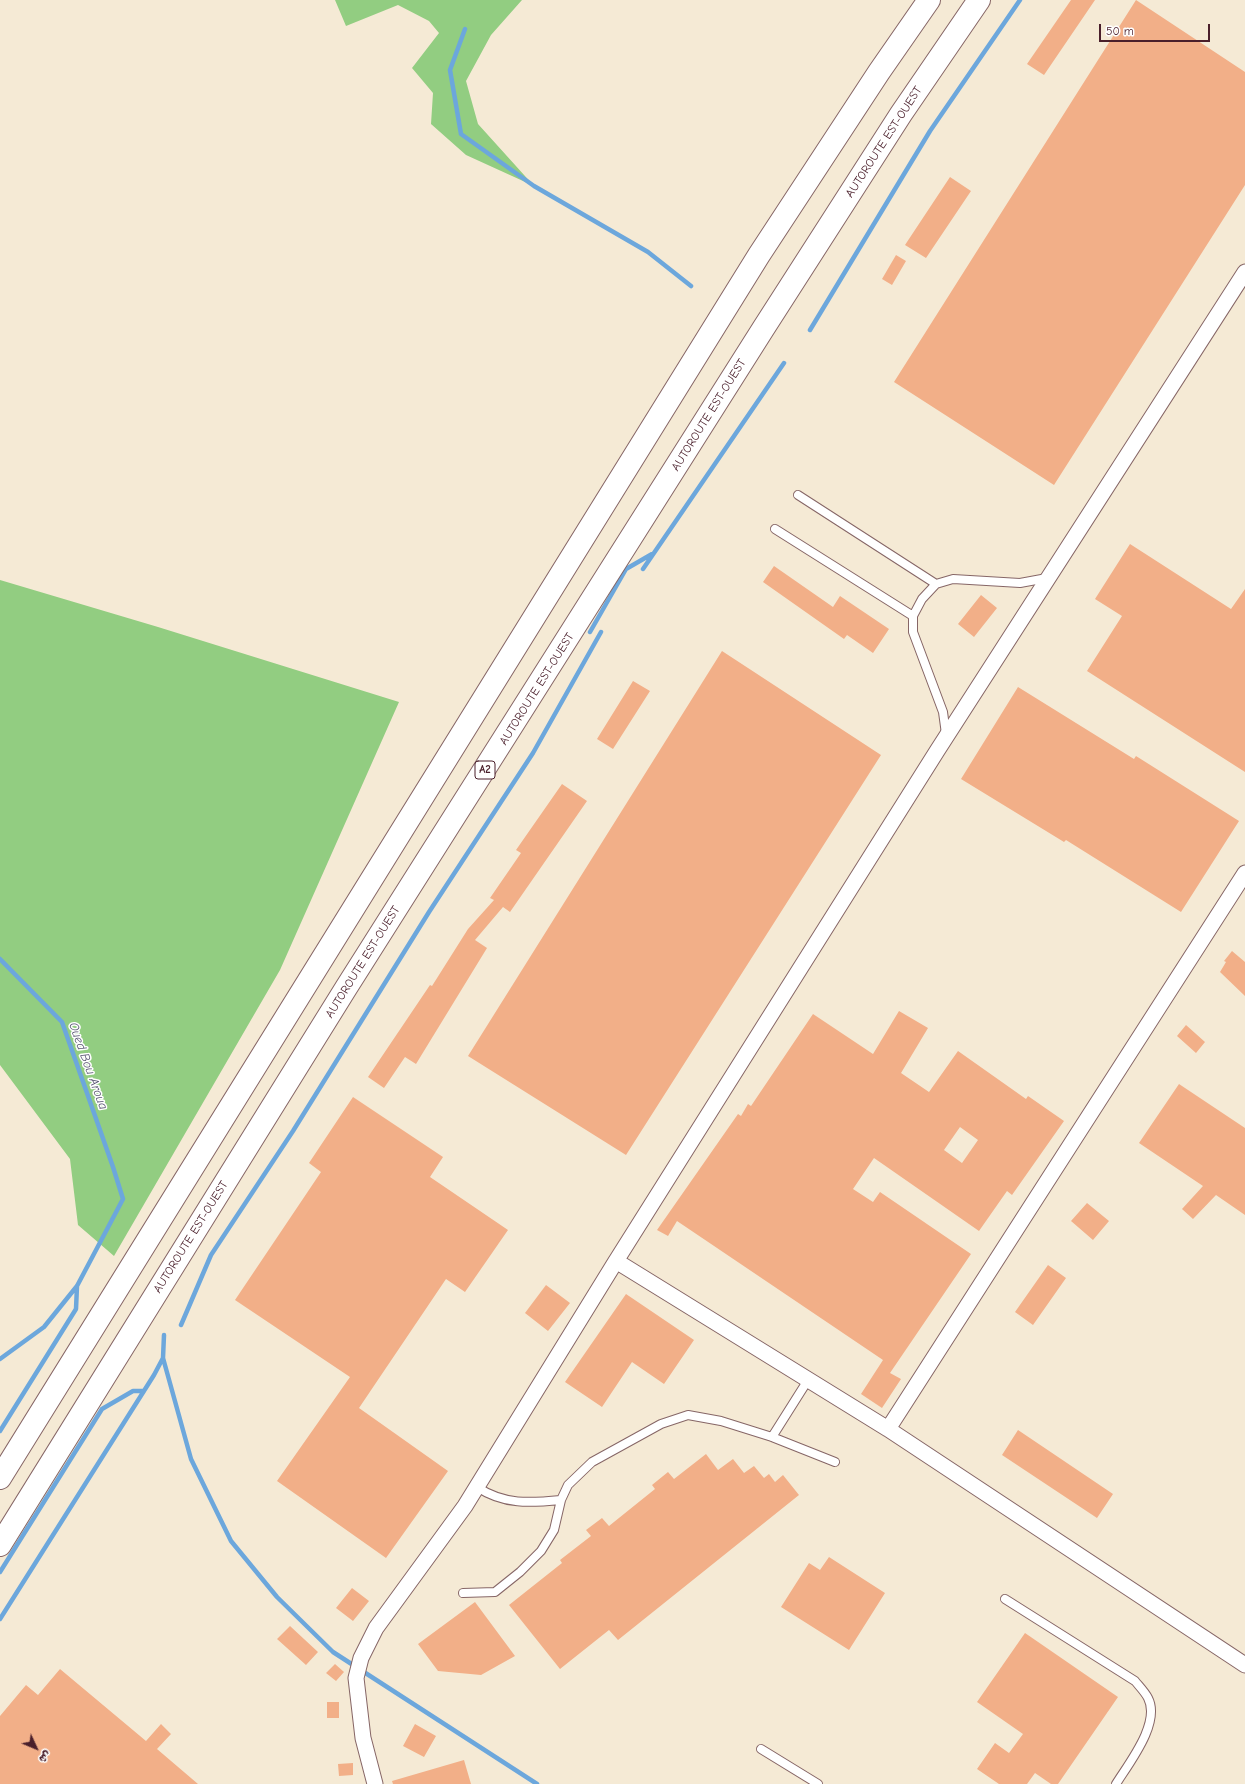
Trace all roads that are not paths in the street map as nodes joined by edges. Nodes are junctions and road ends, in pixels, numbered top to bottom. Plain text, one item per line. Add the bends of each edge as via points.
1 (929, 0) edge
2 (979, 0) edge
3 (1245, 272) edge
4 (798, 495) dead end
5 (775, 528) dead end
6 (1048, 578) junction
7 (936, 584) junction
8 (913, 616) junction
9 (946, 737) junction
10 (1245, 873) edge
11 (616, 1261) junction
12 (808, 1380) junction
13 (888, 1429) junction
14 (772, 1437) junction
15 (835, 1462) dead end
16 (0, 1478) edge
17 (477, 1486) junction
18 (561, 1500) junction
19 (0, 1545) edge
20 (463, 1593) dead end
21 (1005, 1598) dead end
22 (1245, 1666) edge
23 (760, 1749) dead end
24 (375, 1784) edge
25 (818, 1784) edge
26 (1116, 1784) edge

1 - 16 highway via 878,72 759,255
2 - 19 highway, AUTOROUTE EST-OUEST / A2 via 901,114 763,329 346,988
3 - 6 street
4 - 7 lane
5 - 8 lane
6 - 7 lane via 1020,584 953,579
6 - 9 street
7 - 8 lane via 922,599
8 - 9 lane via 914,632 943,712
9 - 11 street
10 - 13 street
11 - 12 street
11 - 17 street
12 - 13 street
12 - 14 lane
13 - 22 street
14 - 15 lane
14 - 18 lane via 721,1421 688,1415 661,1424 592,1462 568,1485
17 - 18 lane via 490,1496 506,1500 534,1503
17 - 24 street via 376,1628 361,1658 356,1678 363,1738
18 - 20 lane via 554,1530 541,1551 520,1572 495,1592
21 - 26 lane via 1135,1681 1149,1698 1152,1717 1145,1735
23 - 25 lane

